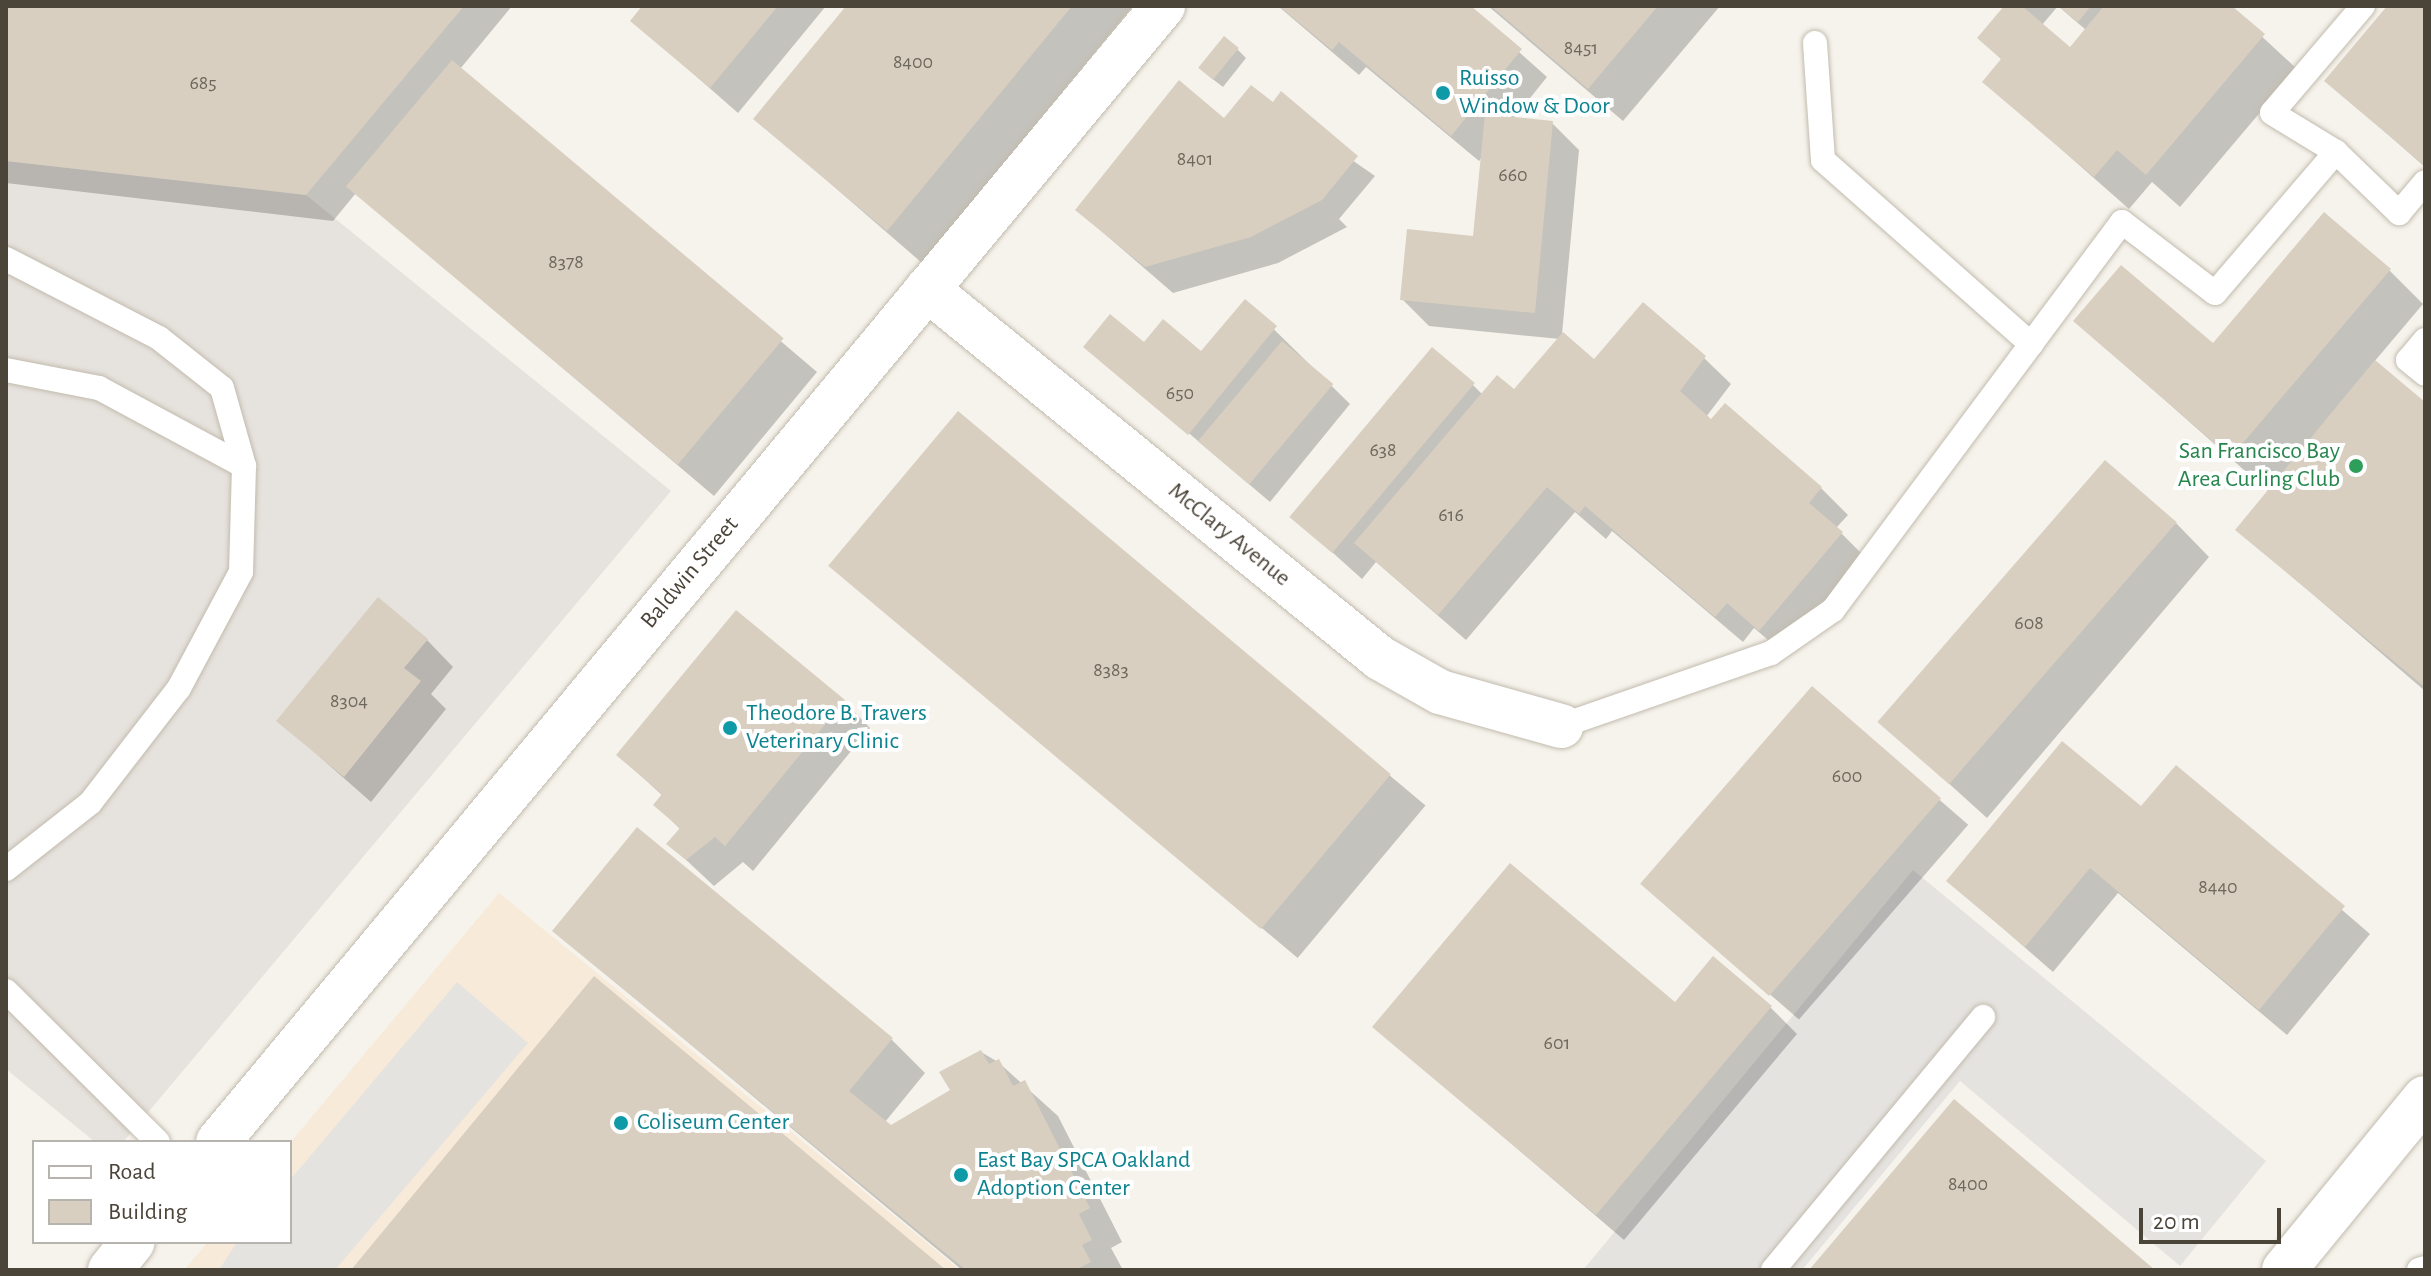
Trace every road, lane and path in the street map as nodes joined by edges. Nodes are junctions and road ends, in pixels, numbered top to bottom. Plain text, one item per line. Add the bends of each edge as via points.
1 (1163, 6) edge
2 (2363, 6) edge
3 (1815, 43) dead end
4 (2336, 152) junction
5 (2425, 182) edge
6 (6, 259) edge
7 (927, 289) junction
8 (2425, 340) edge
9 (2031, 344) junction
10 (6, 370) edge
11 (2425, 374) edge
12 (244, 466) junction
13 (1561, 726) joint
14 (6, 869) edge
15 (6, 991) edge
16 (1983, 1017) dead end
17 (2425, 1098) edge
18 (156, 1140) edge
19 (220, 1140) edge
20 (2425, 1268) edge
21 (1773, 1270) edge
22 (2284, 1270) edge
23 (2419, 1270) edge

1 - 7 street, Baldwin Street
2 - 4 lane via 2272,113
3 - 9 lane via 1823,160
4 - 5 lane via 2399,213
4 - 9 lane via 2215,293 2122,222
6 - 12 lane via 159,338 222,388
7 - 13 street, McClary Avenue via 1380,658 1440,692
7 - 19 street, Baldwin Street
8 - 11 lane via 2408,360
9 - 13 lane via 1833,610 1771,653
10 - 12 lane via 99,388
12 - 14 lane via 241,572 179,688 90,803
15 - 18 lane
16 - 21 lane
17 - 22 street
20 - 23 lane

